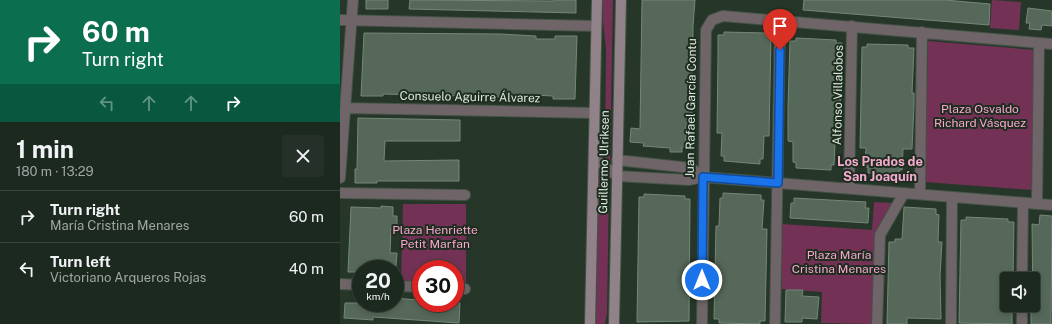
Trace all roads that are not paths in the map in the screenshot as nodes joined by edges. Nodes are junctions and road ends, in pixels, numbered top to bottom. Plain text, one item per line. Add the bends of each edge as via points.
1 (353, 0) edge
2 (597, 0) edge
3 (621, 0) edge
4 (340, 20) edge
5 (351, 20) junction
6 (780, 20) junction
7 (596, 26) junction
8 (852, 26) junction
9 (922, 32) junction
10 (1039, 43) junction
11 (1052, 44) edge
12 (345, 108) junction
13 (594, 113) junction
14 (594, 158) junction
15 (617, 160) junction
16 (617, 176) junction
17 (703, 177) junction
18 (340, 178) edge
19 (778, 183) junction
20 (849, 188) junction
21 (340, 193) edge
22 (904, 193) junction
23 (920, 194) junction
24 (465, 195) dead end
25 (952, 197) junction
26 (1023, 203) junction
27 (1037, 203) junction
28 (1052, 205) edge
29 (1022, 272) edge
30 (340, 284) edge
31 (352, 285) edge
32 (1022, 312) edge
33 (590, 324) edge
34 (614, 324) edge
35 (702, 324) edge
36 (775, 324) edge
37 (877, 324) edge
38 (951, 324) edge
39 (1022, 324) edge

1 - 5 street
2 - 7 main road, Guillermo Ulriksen
3 - 15 main road, Guillermo Ulriksen
4 - 5 street
5 - 7 street
5 - 12 street
6 - 8 street, Juan Rafael García Contu
6 - 17 street, Juan Rafael García Contu via 723,16 712,20 707,26
6 - 19 street
7 - 13 main road, Guillermo Ulriksen
8 - 9 street, Juan Rafael García Contu
8 - 20 street, Alfonso Villalobos
9 - 10 street, Juan Rafael García Contu
9 - 23 street
10 - 11 street, Juan Rafael García Contu
10 - 27 street
12 - 13 street, Consuelo Aguirre Álvarez
12 - 18 street
13 - 14 main road, Guillermo Ulriksen
14 - 16 street
14 - 33 main road, Guillermo Ulriksen
15 - 16 main road, Guillermo Ulriksen
15 - 17 street via 691,168
16 - 17 street via 689,180
16 - 34 main road, Guillermo Ulriksen
17 - 19 street
17 - 35 street, Juan Rafael García Contu
19 - 20 street
19 - 36 street
20 - 22 street
21 - 24 street
22 - 23 street
22 - 37 street via 880,235
23 - 25 street
25 - 26 street
25 - 38 street
26 - 27 street
26 - 29 street
27 - 28 street
30 - 31 street
32 - 39 street

